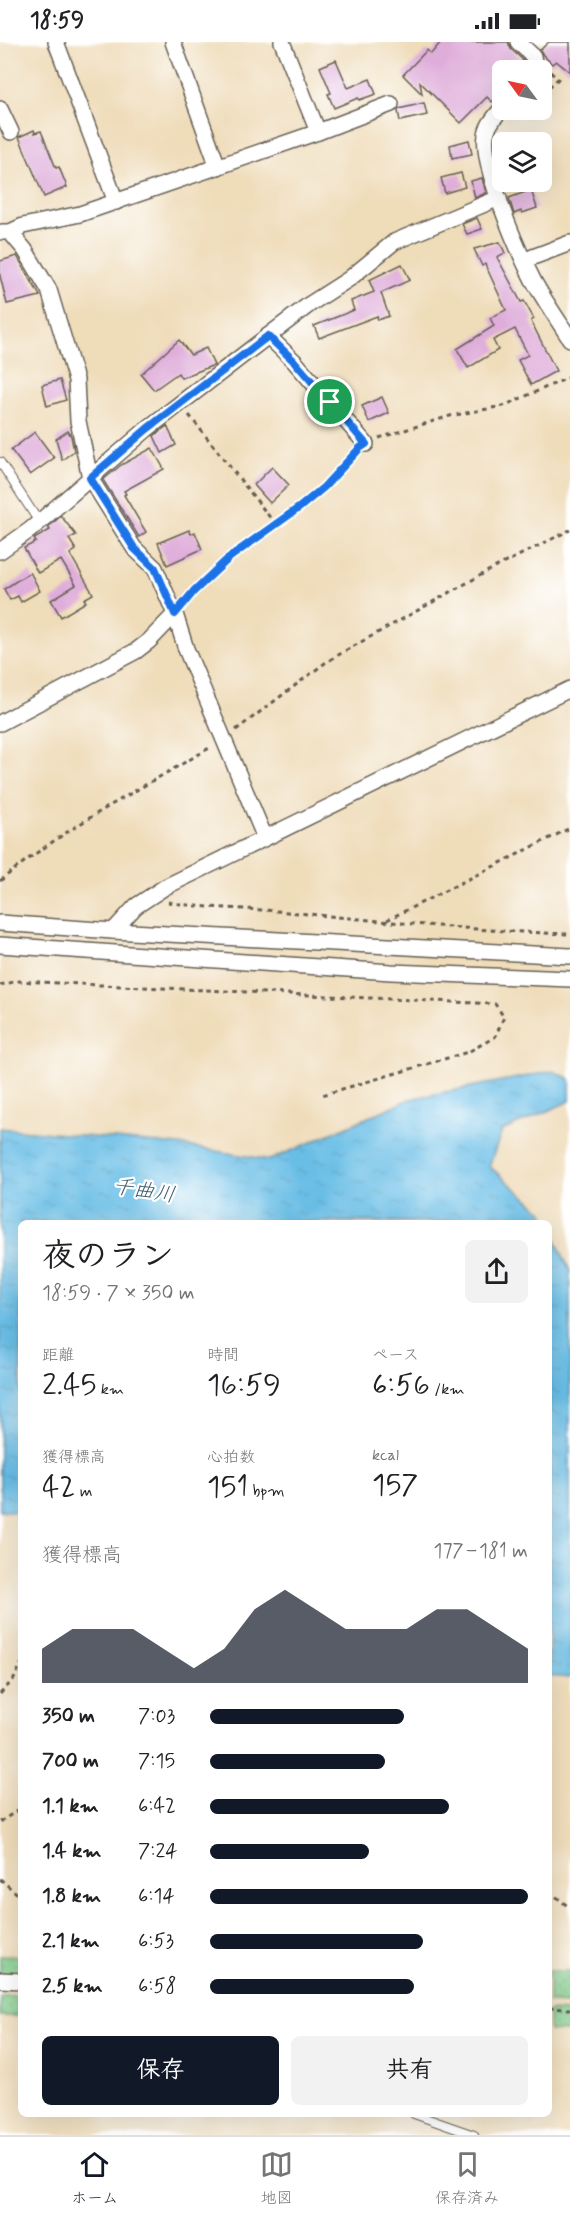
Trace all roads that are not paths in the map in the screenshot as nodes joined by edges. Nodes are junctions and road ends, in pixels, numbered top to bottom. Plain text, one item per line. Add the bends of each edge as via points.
1 (56, 42) edge
2 (173, 42) edge
3 (282, 42) edge
4 (518, 42) edge
5 (532, 60) edge
6 (391, 104) dead end
7 (0, 109) edge
8 (493, 120) edge
9 (11, 132) dead end
10 (318, 132) junction
11 (218, 168) junction
12 (499, 198) junction
13 (116, 202) junction
14 (5, 232) edge
15 (570, 243) edge
16 (525, 260) junction
17 (268, 336) junction
18 (570, 339) edge
19 (366, 444) road end
20 (0, 462) edge
21 (90, 478) junction
22 (39, 522) junction
23 (0, 551) edge
24 (175, 614) junction
25 (570, 689) edge
26 (0, 723) edge
27 (265, 838) junction
28 (0, 923) edge
29 (113, 931) junction
30 (0, 945) edge
31 (570, 956) edge
32 (570, 979) edge
33 (0, 1980) edge
34 (18, 1980) edge
35 (423, 2117) edge
36 (474, 2135) edge

1 - 13 street
2 - 11 street
3 - 10 street
4 - 5 street via 533,56
6 - 10 street
7 - 9 street
8 - 12 street via 485,138
10 - 11 street
11 - 13 street
12 - 16 street
12 - 17 street via 394,242
13 - 14 street
14 - 21 street via 25,250 49,290 76,380 78,421
15 - 16 street
16 - 18 street via 532,279
17 - 19 street
17 - 21 street
20 - 22 lane
21 - 22 street
21 - 24 street via 134,548 155,568
22 - 23 street
24 - 26 street via 136,651
24 - 27 street
25 - 27 street
27 - 29 street via 165,887 136,906
28 - 29 street
29 - 31 street
30 - 32 street via 391,972
33 - 34 street
35 - 36 lane

